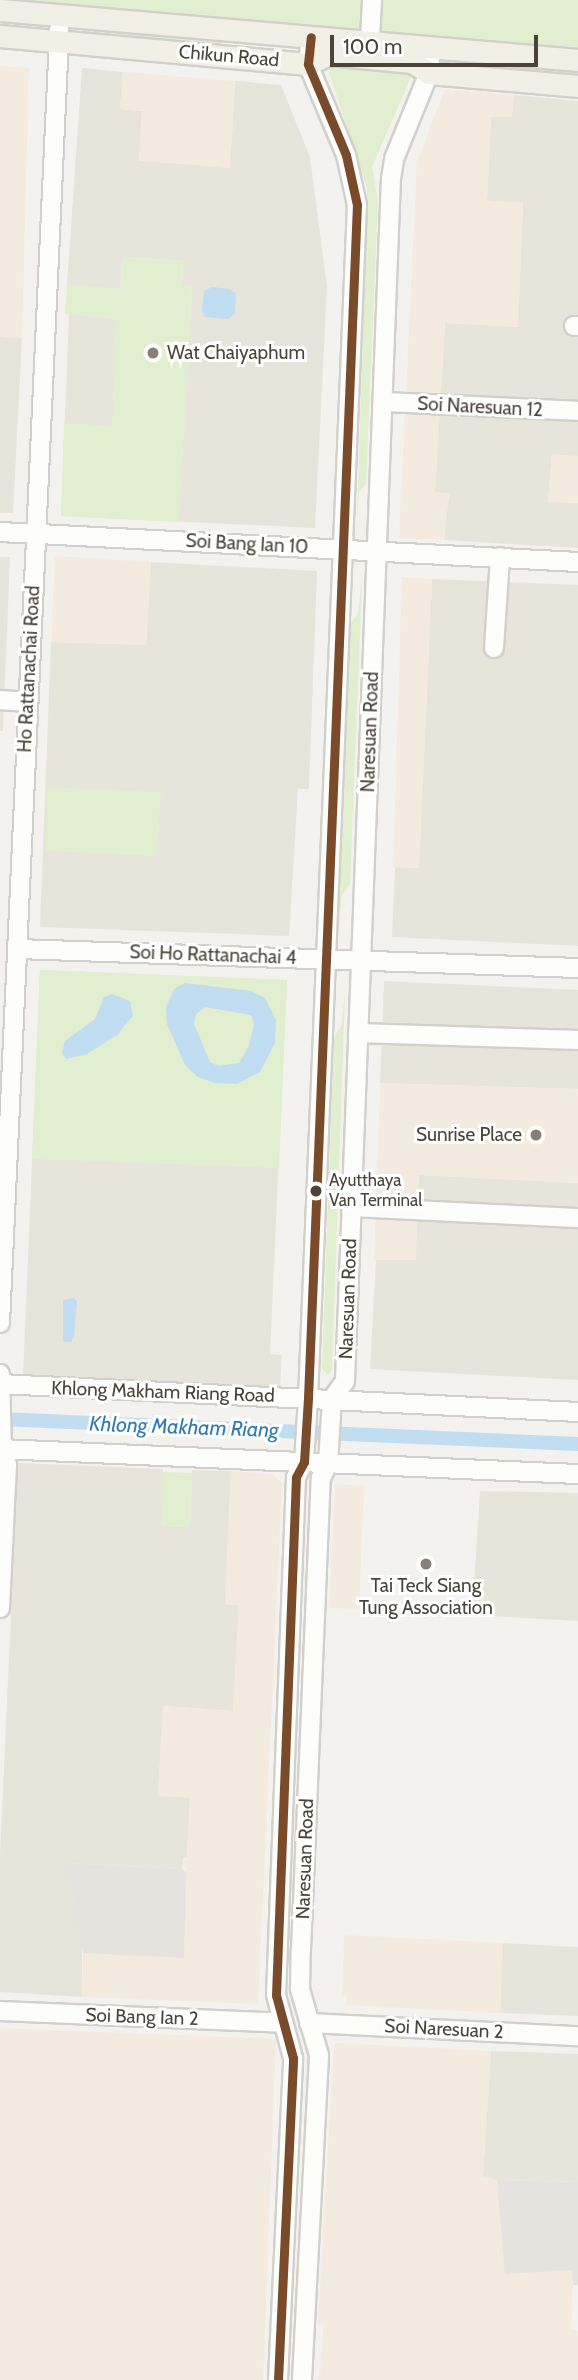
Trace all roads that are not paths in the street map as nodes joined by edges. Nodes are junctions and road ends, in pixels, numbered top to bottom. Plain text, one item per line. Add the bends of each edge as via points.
1 (372, 0) edge
2 (0, 9) edge
3 (60, 15) junction
4 (0, 36) edge
5 (311, 37) junction
6 (58, 41) junction
7 (431, 47) junction
8 (369, 50) junction
9 (578, 60) edge
10 (308, 64) junction
11 (429, 73) junction
12 (578, 86) edge
13 (383, 402) junction
14 (578, 411) edge
15 (0, 532) edge
16 (36, 532) junction
17 (342, 549) junction
18 (377, 550) junction
19 (500, 557) junction
20 (578, 562) edge
21 (494, 648) dead end
22 (0, 701) edge
23 (28, 702) junction
24 (17, 949) junction
25 (324, 959) junction
26 (361, 961) junction
27 (578, 968) edge
28 (7, 1021) edge
29 (358, 1033) junction
30 (578, 1040) edge
31 (351, 1207) junction
32 (578, 1218) edge
33 (1, 1286) edge
34 (0, 1322) edge
35 (1, 1385) edge
36 (307, 1405) junction
37 (332, 1406) junction
38 (578, 1412) edge
39 (1, 1443) edge
40 (304, 1454) junction
41 (329, 1456) junction
42 (578, 1474) edge
43 (0, 1608) edge
44 (281, 1856) junction
45 (305, 1857) junction
46 (0, 2011) edge
47 (284, 2023) junction
48 (309, 2023) junction
49 (578, 2036) edge
50 (278, 2380) edge
51 (302, 2380) edge

1 - 8 street
2 - 3 main road, Chikun Road
3 - 5 main road, Chikun Road
3 - 6 street, Ho Rattanachai Road
4 - 6 main road, Chikun Road
5 - 8 main road, Chikun Road
5 - 10 street, Naresuan Road
6 - 10 main road, Chikun Road
6 - 16 street, Ho Rattanachai Road
7 - 8 main road, Chikun Road
7 - 9 main road, Chikun Road
7 - 11 street, Naresuan Road
8 - 10 main road, Chikun Road via 329,54
8 - 11 main road, Chikun Road via 412,62
10 - 17 street, Naresuan Road via 346,155 357,205
11 - 12 main road, Chikun Road
11 - 13 street, Naresuan Road via 393,169
13 - 14 street, Soi Naresuan 12
13 - 18 street, Naresuan Road
15 - 16 street, Soi Bang Ian 10
16 - 17 street, Soi Bang Ian 10
16 - 23 street, Ho Rattanachai Road
17 - 18 street, Soi Bang Ian 10
17 - 25 street, Naresuan Road
18 - 19 street, Soi Bang Ian 10
18 - 26 street, Naresuan Road
19 - 20 street, Soi Bang Ian 10
19 - 21 street
22 - 23 street
23 - 24 street, Ho Rattanachai Road
24 - 25 street, Soi Ho Rattanachai 4
24 - 28 street, Ho Rattanachai Road
25 - 26 street, Soi Ho Rattanachai 4
25 - 36 street, Naresuan Road
26 - 27 street, Soi Ho Rattanachai 4
26 - 29 street, Naresuan Road
28 - 33 street, Ho Rattanachai Road
29 - 30 street
29 - 31 street, Naresuan Road
31 - 32 street
31 - 37 street, Naresuan Road via 345,1381
33 - 34 street, Ho Rattanachai Road
35 - 36 street, Khlong Makham Riang Road
35 - 39 street
36 - 37 street, Khlong Makham Riang Road
36 - 40 street, Naresuan Road
37 - 38 street, Khlong Makham Riang Road
37 - 41 street, Naresuan Road
39 - 40 street
39 - 43 street via 7,1465
40 - 41 street
40 - 44 street, Naresuan Road via 296,1477
41 - 42 street
41 - 45 street, Naresuan Road via 321,1478
44 - 45 street
44 - 47 street, Naresuan Road via 276,1995
45 - 48 street, Naresuan Road via 300,1989
46 - 47 street, Soi Bang Ian 2
47 - 50 street, Naresuan Road via 293,2058
48 - 49 street, Soi Naresuan 2
48 - 51 street, Naresuan Road via 319,2055

